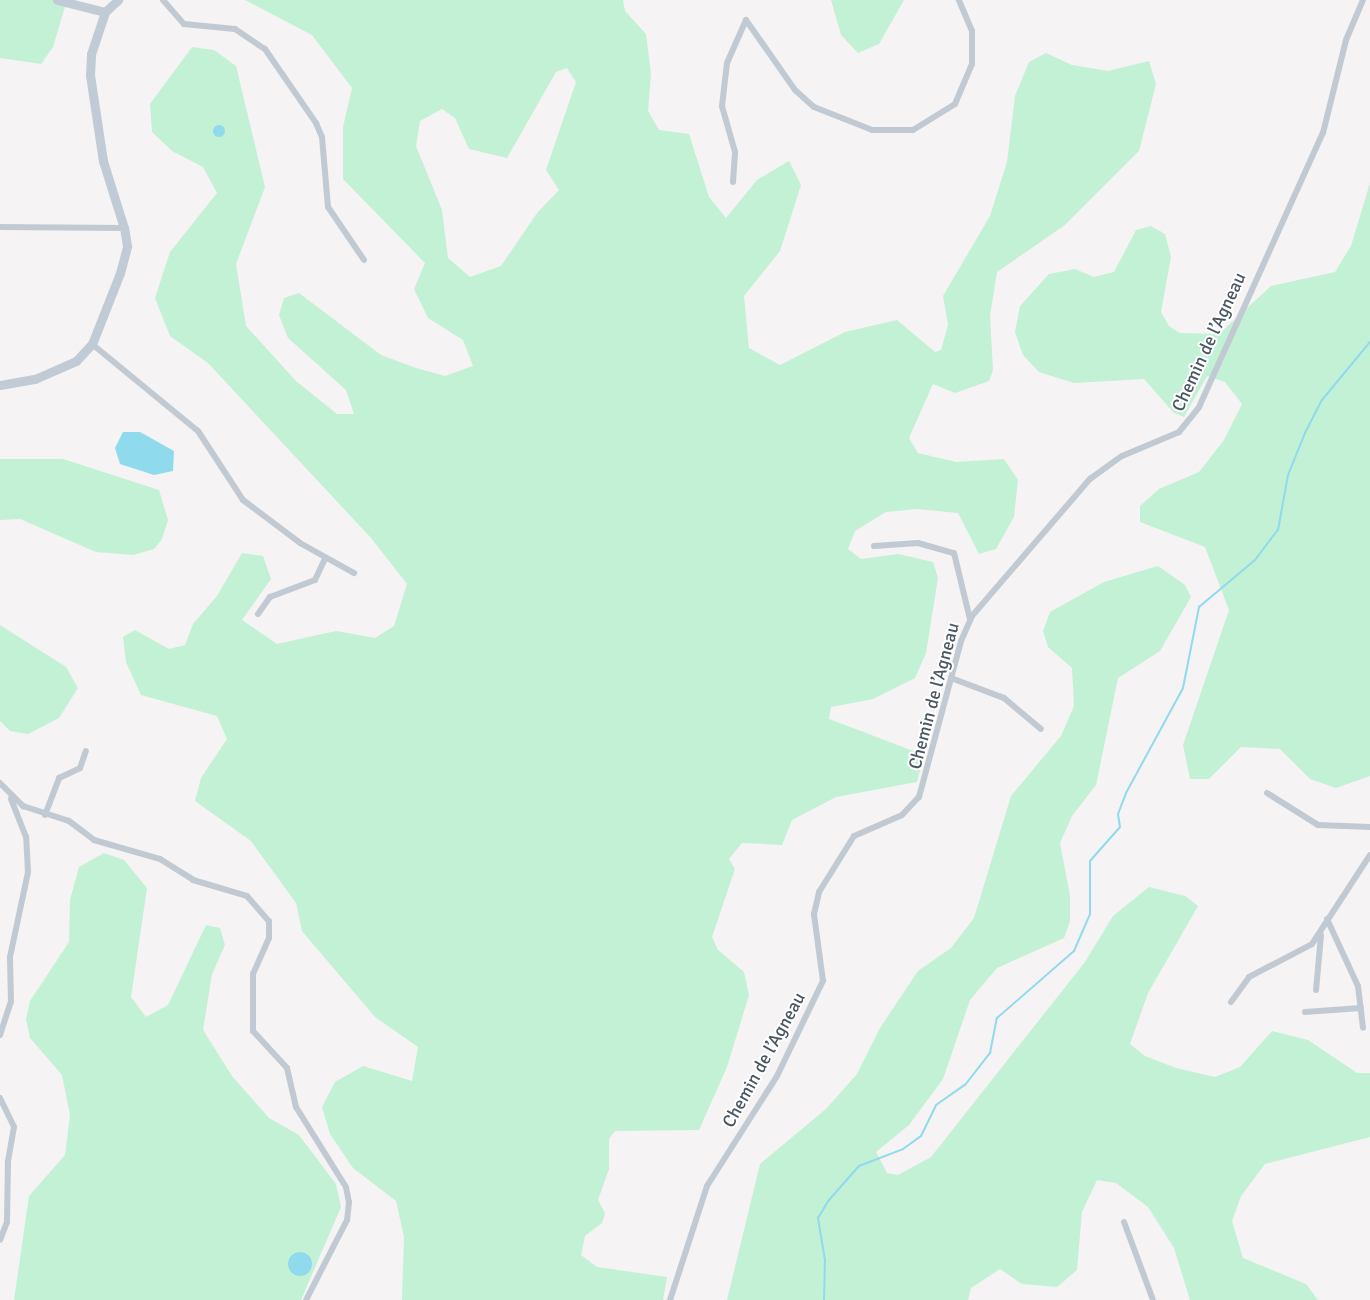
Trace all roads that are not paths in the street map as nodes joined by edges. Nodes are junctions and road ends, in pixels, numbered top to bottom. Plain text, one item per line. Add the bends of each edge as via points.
1 (57, 0) edge
2 (118, 0) edge
3 (163, 0) edge
4 (959, 0) edge
5 (1363, 0) edge
6 (105, 12) junction
7 (733, 182) dead end
8 (0, 227) edge
9 (124, 228) junction
10 (364, 260) dead end
11 (92, 344) junction
12 (0, 385) edge
13 (874, 546) dead end
14 (325, 559) junction
15 (354, 573) dead end
16 (258, 614) dead end
17 (970, 619) junction
18 (951, 678) junction
19 (1041, 729) dead end
20 (86, 751) dead end
21 (0, 783) edge
22 (1268, 793) dead end
23 (9, 795) junction
24 (45, 815) junction
25 (1370, 828) edge
26 (1370, 854) edge
27 (1327, 919) junction
28 (1321, 933) junction
29 (1316, 990) dead end
30 (1232, 1002) dead end
31 (1361, 1008) junction
32 (1305, 1012) dead end
33 (1363, 1028) dead end
34 (0, 1035) edge
35 (0, 1098) edge
36 (1124, 1222) dead end
37 (0, 1240) edge
38 (306, 1300) edge
39 (670, 1300) edge
40 (1153, 1300) edge

1 - 6 main road
2 - 6 main road
3 - 10 street via 184,24 235,30 265,49 316,123 322,137 328,207
4 - 7 street via 972,31 972,64 955,104 913,130 872,130 814,107 795,90 746,20 727,63 722,106 735,152
5 - 17 street, Chemin de l’Agneau via 1346,40 1323,134 1189,423 1165,440 1122,456 1090,479
6 - 9 main road via 91,54 90,75 103,161 120,203
8 - 9 street
9 - 11 main road via 127,246 120,273
11 - 12 main road via 76,361 54,372
11 - 14 street via 198,431 243,500
13 - 17 street via 918,543 954,553
14 - 15 street
14 - 16 street via 315,580 270,596
17 - 18 street, Chemin de l’Agneau
18 - 19 street via 1004,698
18 - 39 street, Chemin de l’Agneau via 919,797 902,815 849,841 819,892 814,914 824,981 777,1076 707,1186
20 - 24 street via 80,768 59,778
21 - 23 street
22 - 25 street via 1318,825
23 - 24 street
23 - 34 street via 26,837 28,872 10,957 11,1002
24 - 38 street via 69,820 105,845 160,859 193,880 237,891 269,921 269,938 252,974 253,1031 287,1068 296,1107 346,1187 349,1202 347,1220
26 - 27 street
27 - 28 street
27 - 31 street via 1348,958
28 - 29 street
28 - 30 street via 1294,957 1249,977
31 - 32 street
31 - 33 street
35 - 37 street via 14,1128 8,1162 7,1222
36 - 40 street

